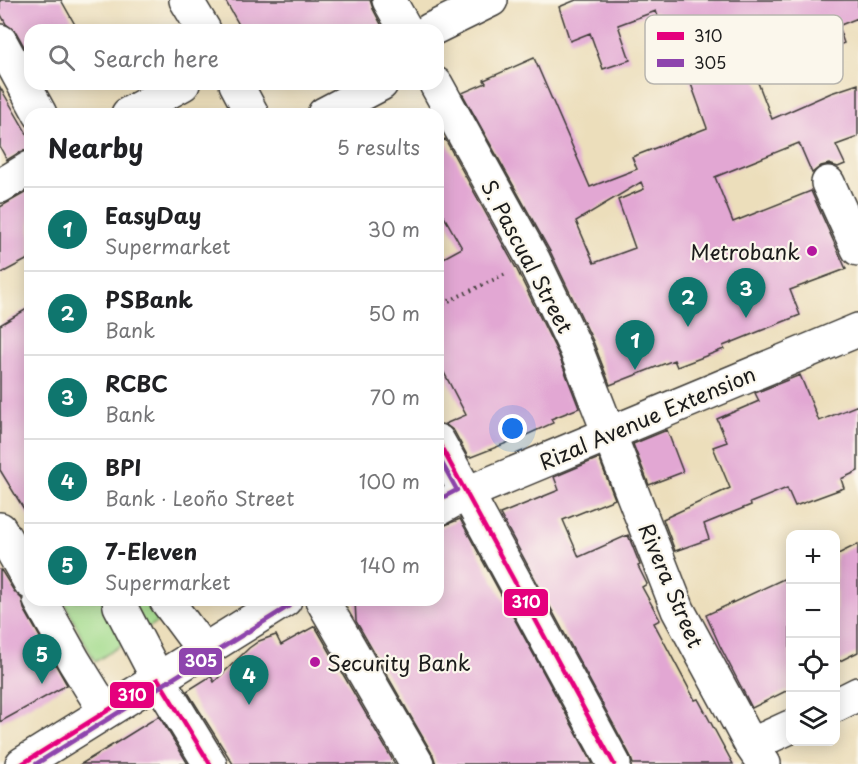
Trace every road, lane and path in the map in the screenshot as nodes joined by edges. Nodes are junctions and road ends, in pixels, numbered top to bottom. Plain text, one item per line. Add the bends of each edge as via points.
1 (186, 0) edge
2 (389, 0) edge
3 (491, 0) edge
4 (200, 24) edge
5 (403, 24) edge
6 (442, 24) edge
7 (0, 41) edge
8 (24, 85) edge
9 (27, 90) edge
10 (172, 90) edge
11 (239, 90) edge
12 (370, 90) edge
13 (439, 90) edge
14 (37, 108) edge
15 (139, 108) edge
16 (249, 108) edge
17 (335, 108) edge
18 (24, 172) edge
19 (828, 183) dead end
20 (0, 186) edge
21 (858, 249) edge
22 (534, 261) junction
23 (444, 303) edge
24 (858, 330) edge
25 (610, 432) junction
26 (444, 452) edge
27 (466, 493) junction
28 (444, 506) edge
29 (0, 529) edge
30 (24, 571) edge
31 (43, 606) edge
32 (120, 606) edge
33 (170, 606) edge
34 (325, 606) edge
35 (255, 609) edge
36 (204, 651) junction
37 (158, 679) junction
38 (858, 694) edge
39 (840, 703) edge
40 (105, 711) junction
41 (786, 730) edge
42 (757, 754) edge
43 (22, 764) edge
44 (210, 764) edge
45 (417, 764) edge
46 (614, 764) edge

1 - 4 street
2 - 5 street
3 - 6 street
7 - 8 street
9 - 14 street
10 - 15 street
11 - 16 street
12 - 17 street
13 - 22 street, S. Pascual Street
18 - 20 street
19 - 21 street
22 - 23 path
22 - 25 street, S. Pascual Street
24 - 25 street, Rizal Avenue Extension
25 - 27 street, Rizal Avenue Extension
25 - 42 street, Rivera Street via 678,610
26 - 27 street
27 - 28 street, Rizal Avenue Extension
27 - 46 street
29 - 30 street
31 - 40 street
32 - 37 street
33 - 36 street
34 - 45 street
35 - 36 street
36 - 37 street
37 - 40 street
37 - 44 street
38 - 39 street
40 - 43 street
41 - 42 street

